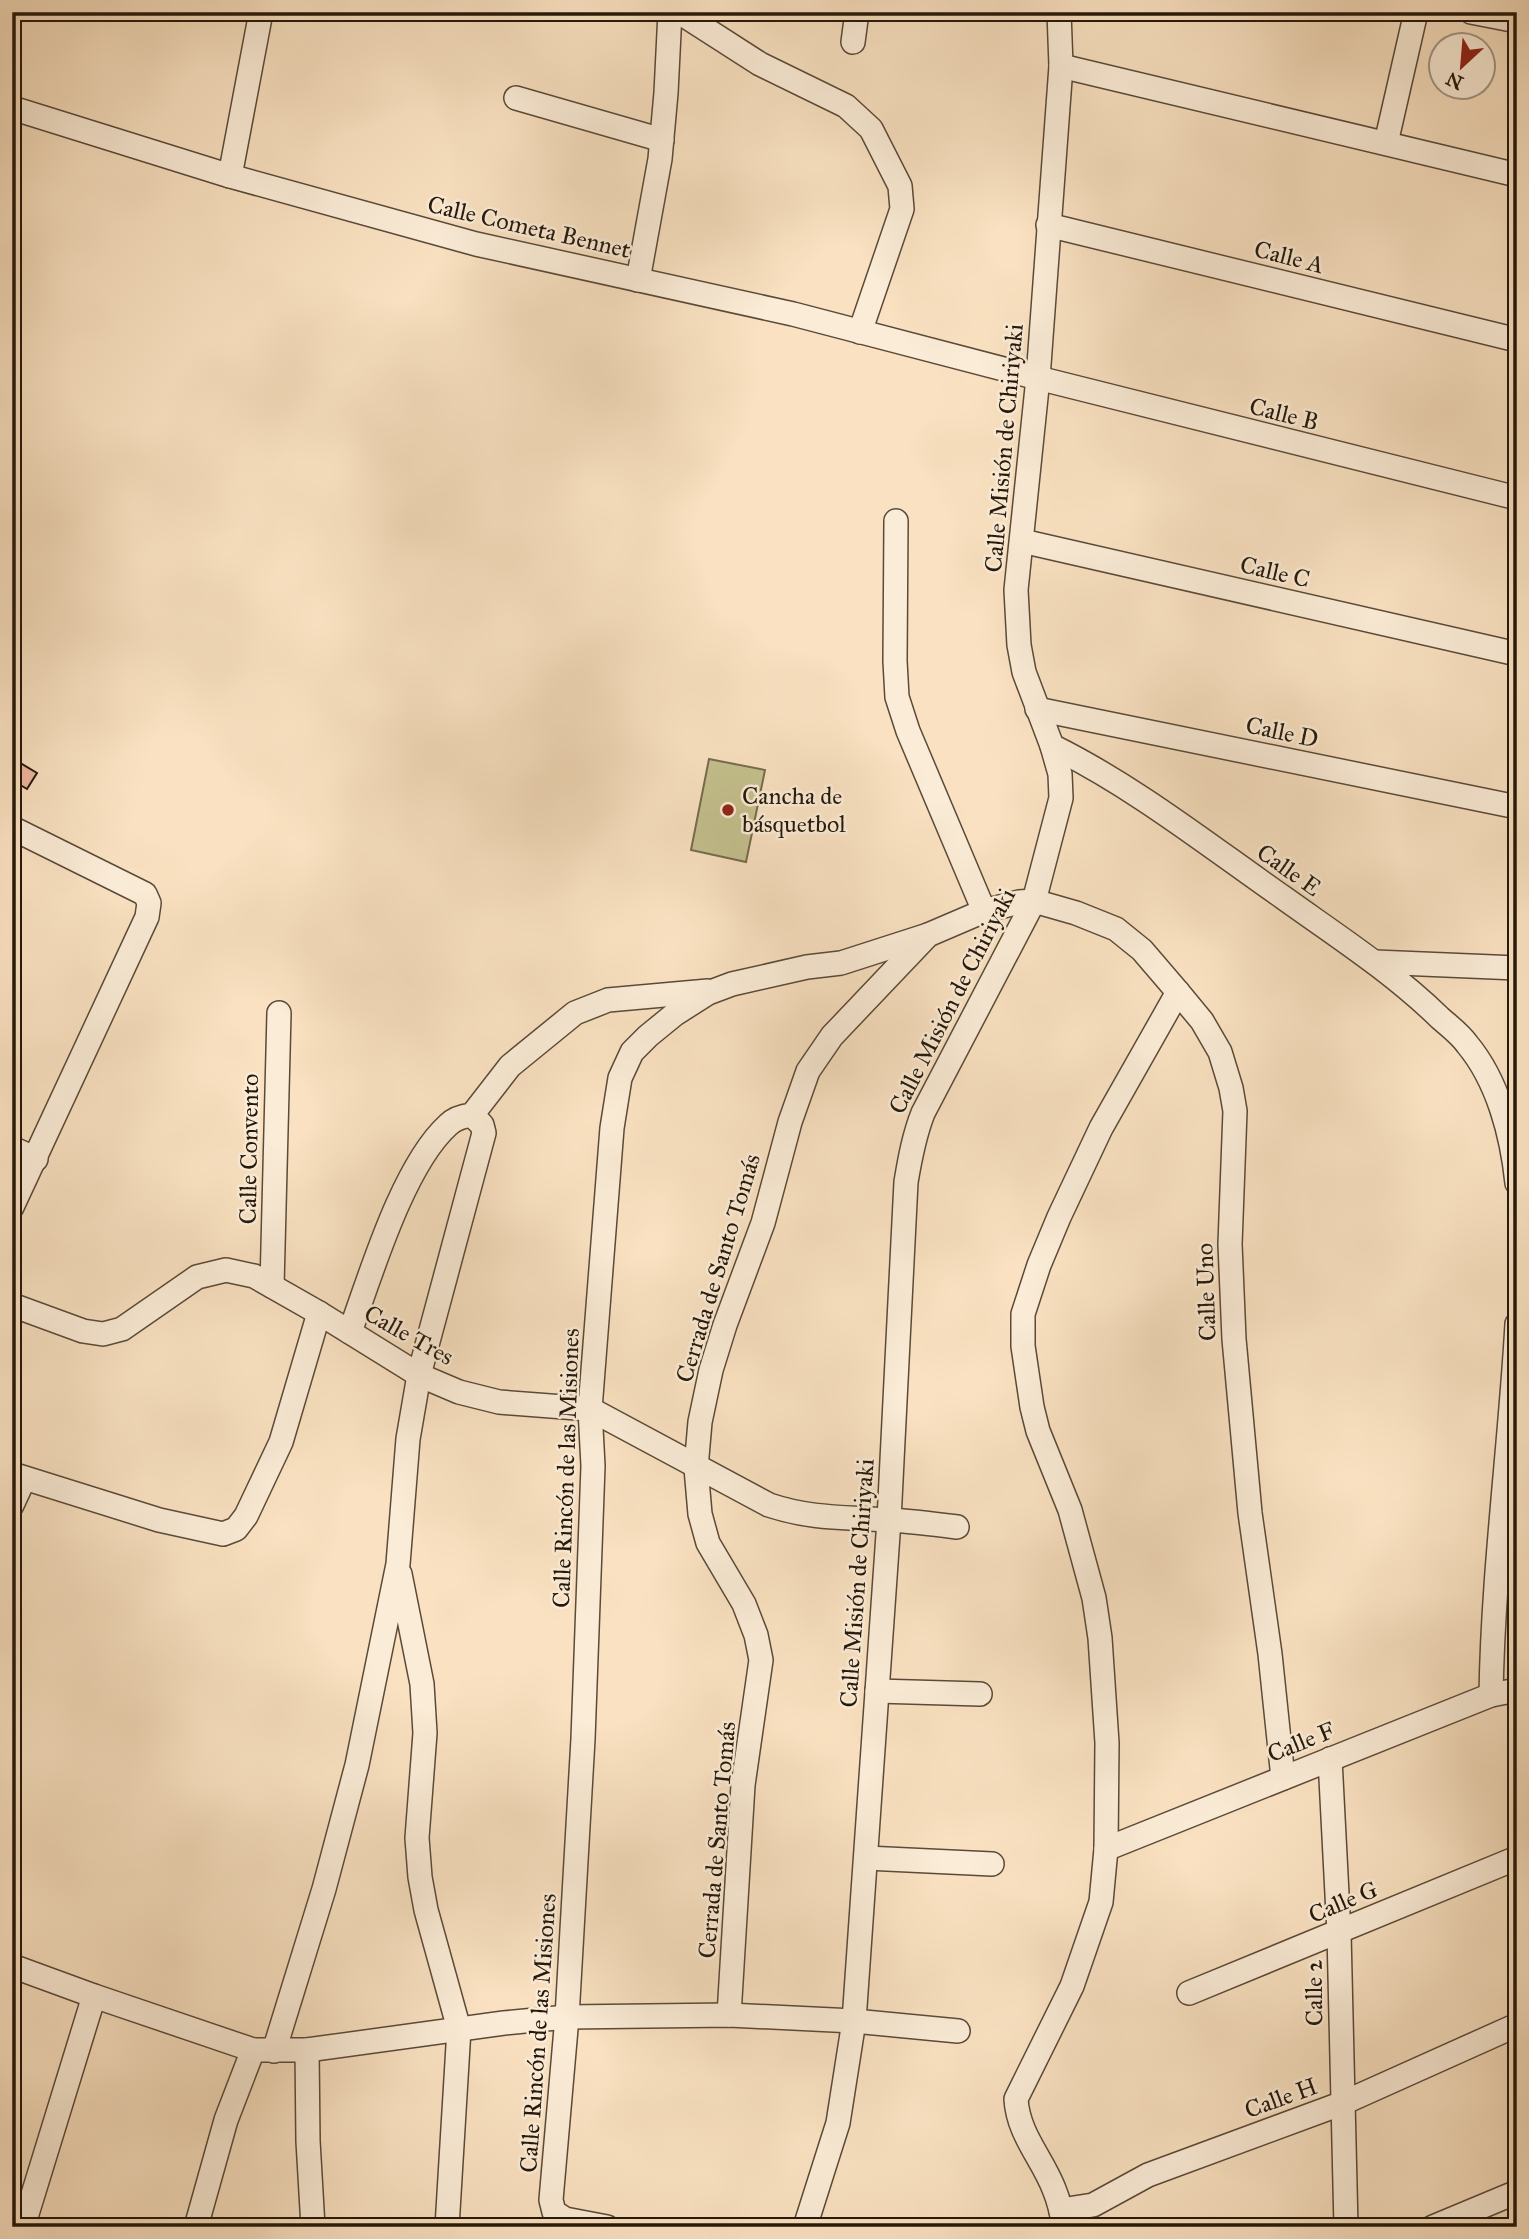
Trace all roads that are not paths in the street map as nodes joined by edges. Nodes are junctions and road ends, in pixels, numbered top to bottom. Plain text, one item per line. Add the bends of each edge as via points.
1 (670, 12) edge
2 (679, 12) edge
3 (858, 12) edge
4 (1059, 12) edge
5 (1416, 12) edge
6 (1471, 12) edge
7 (259, 13) edge
8 (1517, 21) edge
9 (853, 42) dead end
10 (1061, 66) junction
11 (516, 98) dead end
12 (12, 108) edge
13 (662, 140) junction
14 (1386, 143) junction
15 (1517, 175) edge
16 (230, 176) junction
17 (1048, 225) junction
18 (638, 280) junction
19 (860, 332) junction
20 (1517, 340) edge
21 (1038, 379) junction
22 (1517, 498) edge
23 (896, 521) dead end
24 (1022, 541) junction
25 (1517, 654) edge
26 (1037, 709) junction
27 (1052, 746) junction
28 (1517, 807) edge
29 (12, 828) edge
30 (1034, 901) junction
31 (984, 911) junction
32 (928, 935) junction
33 (1375, 962) junction
34 (1517, 968) edge
35 (715, 990) junction
36 (1178, 992) junction
37 (279, 1013) dead end
38 (472, 1115) junction
39 (12, 1148) edge
40 (36, 1159) junction
41 (1517, 1183) edge
42 (12, 1207) edge
43 (272, 1286) junction
44 (12, 1305) edge
45 (319, 1313) junction
46 (1517, 1324) edge
47 (350, 1332) junction
48 (419, 1375) junction
49 (590, 1409) junction
50 (696, 1468) junction
51 (18, 1477) edge
52 (12, 1505) edge
53 (889, 1520) junction
54 (957, 1527) dead end
55 (398, 1564) junction
56 (1517, 1690) edge
57 (877, 1691) junction
58 (980, 1694) dead end
59 (1491, 1695) junction
60 (1330, 1759) junction
61 (1283, 1778) junction
62 (1106, 1849) junction
63 (866, 1858) junction
64 (1517, 1858) edge
65 (992, 1864) dead end
66 (1339, 1933) junction
67 (12, 1966) edge
68 (1189, 1993) dead end
69 (94, 1996) junction
70 (729, 2015) junction
71 (567, 2017) junction
72 (854, 2021) junction
73 (1517, 2025) edge
74 (459, 2029) junction
75 (958, 2031) dead end
76 (264, 2050) junction
77 (307, 2050) junction
78 (1343, 2104) junction
79 (1517, 2192) edge
80 (21, 2214) edge
81 (1063, 2218) edge
82 (196, 2227) edge
83 (313, 2227) edge
84 (447, 2227) edge
85 (607, 2227) edge
86 (805, 2227) edge
87 (1346, 2227) edge
88 (1433, 2227) edge

1 - 13 street
2 - 19 street via 761,64 846,106 871,129 900,186 902,209
3 - 9 street
4 - 10 street, Calle Misión de Chiriyaki
5 - 14 street
6 - 8 street
7 - 16 street
10 - 14 street
10 - 17 street, Calle Misión de Chiriyaki
11 - 13 street
12 - 16 street, Calle Cometa Bennet
13 - 18 street
14 - 15 street
16 - 18 street, Calle Cometa Bennet via 476,244
17 - 20 street, Calle A
17 - 21 street, Calle Misión de Chiriyaki
18 - 19 street, Calle Cometa Bennet
19 - 21 street, Calle Cometa Bennet
21 - 22 street, Calle B
21 - 24 street, Calle Misión de Chiriyaki
23 - 31 street via 897,697
24 - 25 street, Calle C
24 - 26 street, Calle Misión de Chiriyaki via 1016,590 1019,645
26 - 27 street, Calle Misión de Chiriyaki
26 - 28 street, Calle D
27 - 30 street, Calle Misión de Chiriyaki via 1061,798
27 - 33 street, Calle E via 1118,782
29 - 40 street via 145,894 149,903 147,917
30 - 31 street, Cerrada de Santo Tomás
30 - 36 street, Calle Uno via 1116,929 1142,950
30 - 53 street, Calle Misión de Chiriyaki via 914,1135 906,1182
31 - 32 street, Cerrada de Santo Tomás
32 - 35 street, Calle Rincón de las Misiones via 841,963
32 - 50 street, Cerrada de Santo Tomás via 832,1036 808,1071 763,1223 710,1370
33 - 34 street
33 - 41 street, Calle E via 1426,1004 1474,1054 1501,1107
35 - 38 street via 608,1000 575,1013 510,1066
35 - 49 street, Calle Rincón de las Misiones via 648,1036 632,1052 620,1079 612,1128
36 - 61 street, Calle Uno via 1220,1052 1235,1111 1230,1244 1234,1339
36 - 62 street via 1071,1191 1035,1276 1021,1327 1038,1431 1070,1510 1094,1598 1107,1743
37 - 43 street, Calle Convento
38 - 47 street via 449,1124 414,1172
38 - 48 street via 484,1133
39 - 40 street
40 - 42 street
43 - 44 street, Calle Tres via 254,1276 226,1270 197,1277 122,1329 103,1334
43 - 45 street, Calle Tres
45 - 47 street, Calle Tres
45 - 51 street via 281,1442 236,1529 223,1534 159,1520
46 - 59 street via 1492,1629
47 - 48 street, Calle Tres
48 - 49 street, Calle Tres via 499,1402
48 - 55 street via 408,1439
49 - 50 street, Calle Tres
49 - 71 street, Calle Rincón de las Misiones via 589,1595
50 - 53 street, Calle Tres via 795,1513
50 - 70 street, Cerrada de Santo Tomás via 708,1543 744,1604 761,1660 743,1785
51 - 52 street
53 - 54 street, Calle Tres
53 - 57 street, Calle Misión de Chiriyaki
55 - 74 street via 422,1684 425,1733 417,1838 420,1877
55 - 76 street via 357,1765 324,1889
56 - 59 street, Calle F
57 - 58 street
57 - 63 street, Calle Misión de Chiriyaki
59 - 60 street, Calle F
60 - 61 street, Calle F
60 - 66 street, Calle 2
61 - 62 street, Calle F
62 - 81 street via 1101,1902 1072,1986 1016,2098 1024,2132 1054,2188
63 - 65 street
63 - 72 street, Calle Misión de Chiriyaki
64 - 66 street, Calle G
66 - 68 street, Calle G
66 - 78 street, Calle 2
67 - 69 street
69 - 76 street
69 - 80 street
70 - 71 street
70 - 72 street
71 - 74 street
71 - 85 street, Calle Rincón de las Misiones via 551,2200 554,2212 565,2219
72 - 75 street
72 - 86 street, Calle Misión de Chiriyaki via 838,2123
73 - 78 street, Calle H
74 - 77 street
74 - 84 street
76 - 77 street
76 - 82 street via 226,2120
77 - 83 street
78 - 81 street, Calle H via 1148,2175
78 - 87 street, Calle 2
79 - 88 street

